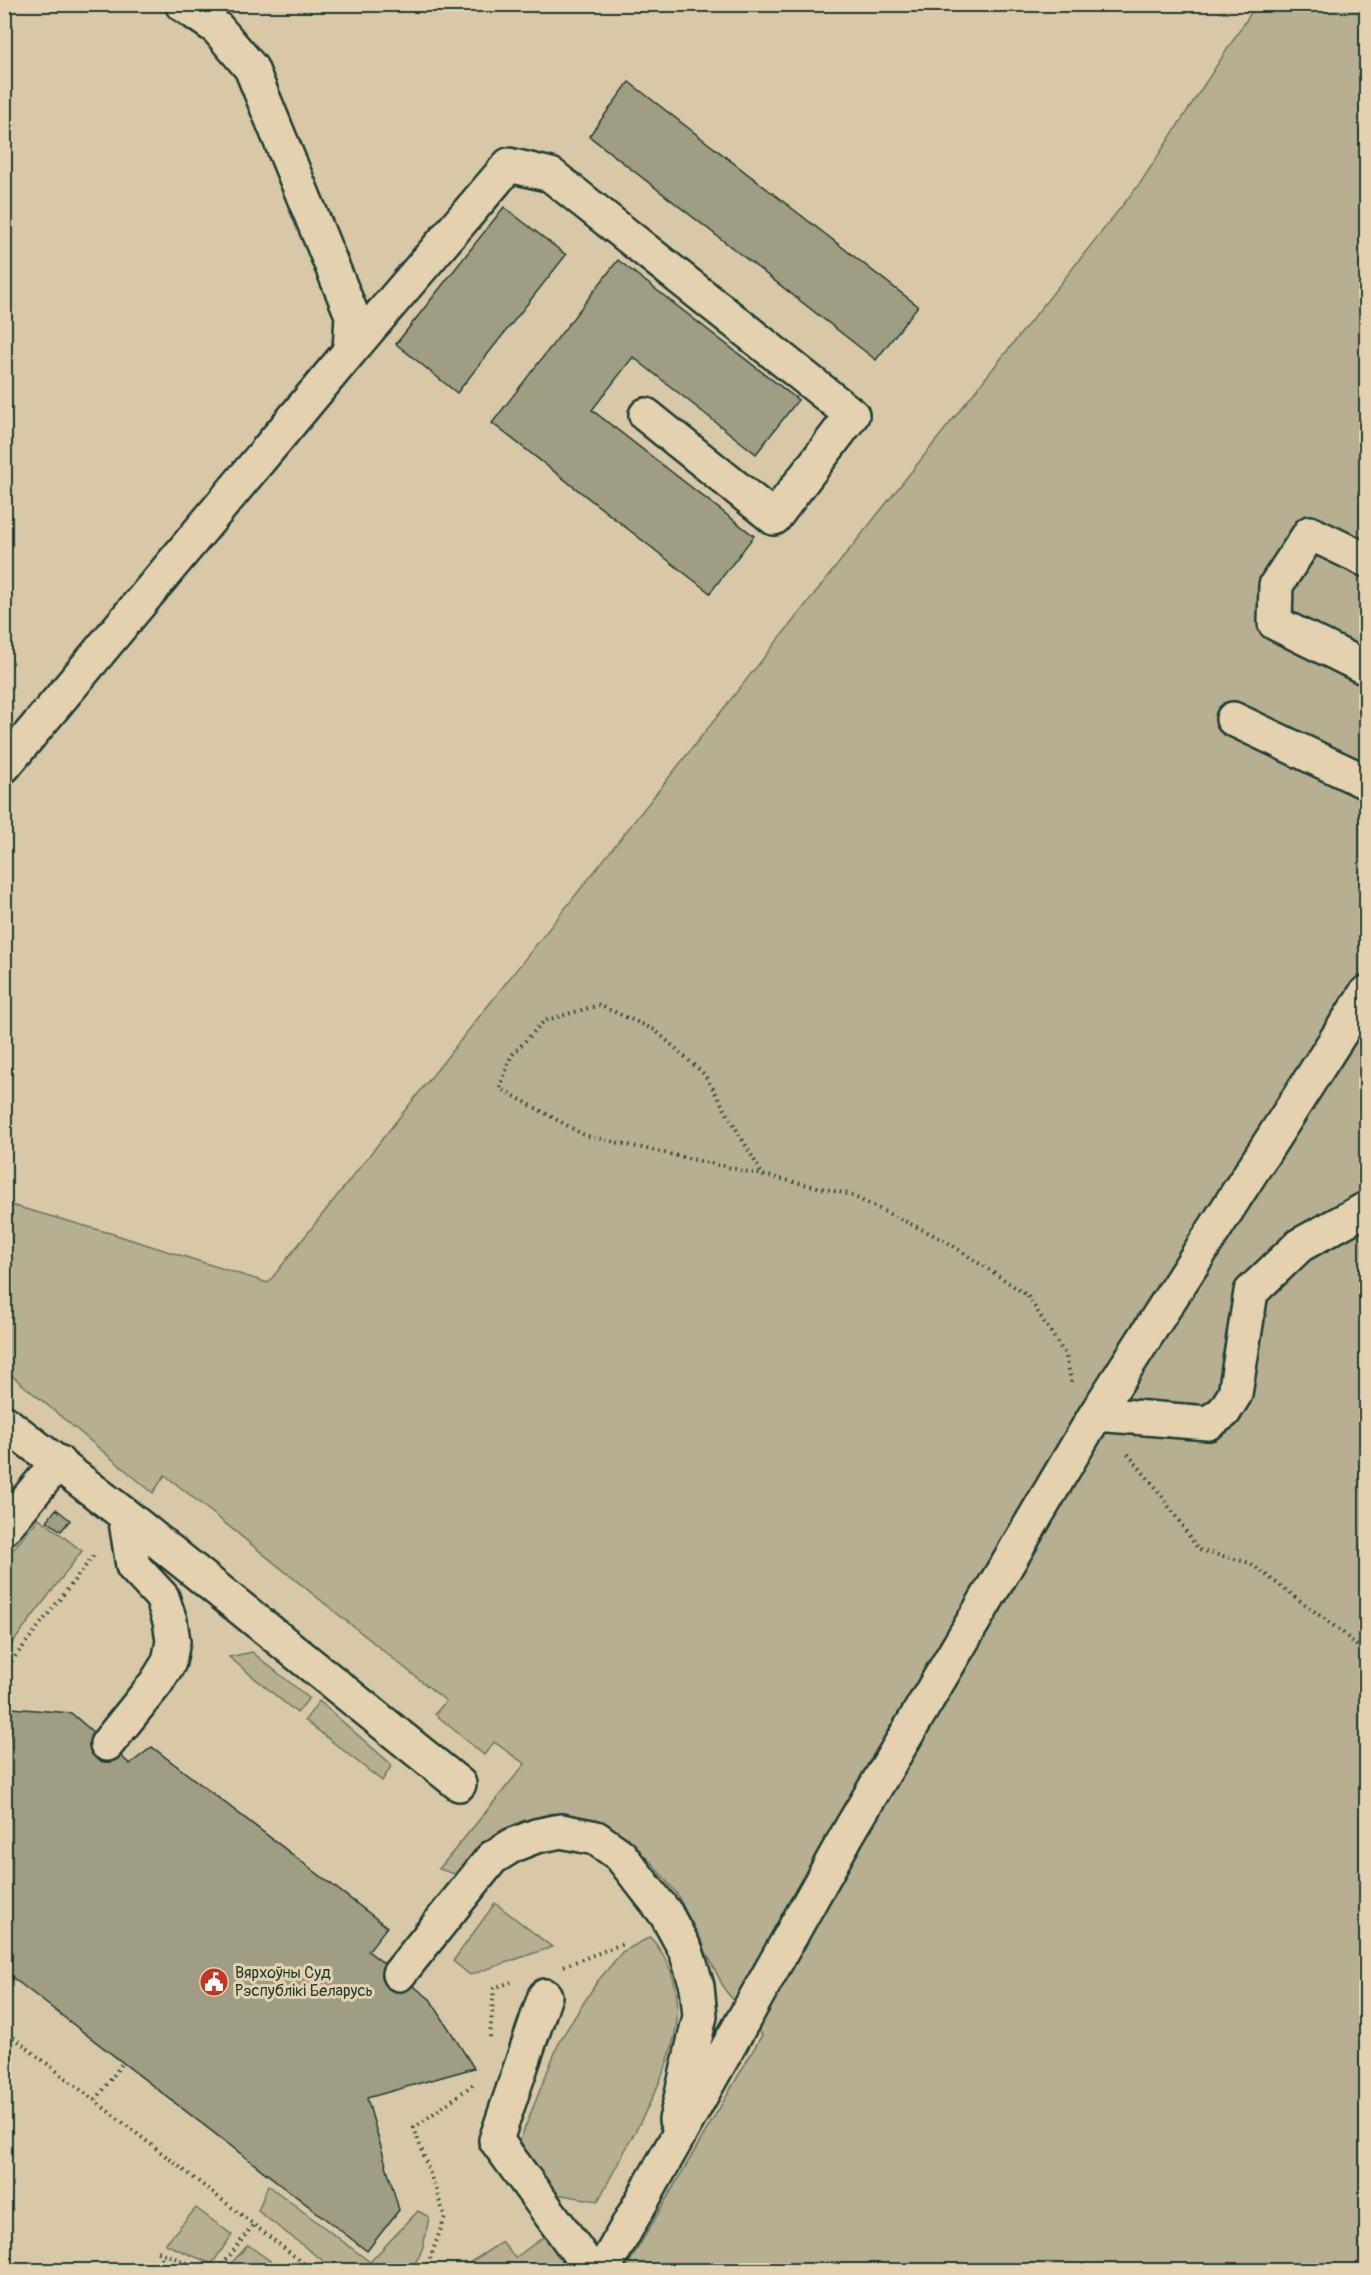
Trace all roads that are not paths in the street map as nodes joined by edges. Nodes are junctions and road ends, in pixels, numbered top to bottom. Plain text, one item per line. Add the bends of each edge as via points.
1 (182, 4) edge
2 (350, 351) junction
3 (646, 415) dead end
4 (1366, 560) edge
5 (1366, 668) edge
6 (1233, 719) dead end
7 (4, 766) edge
8 (1366, 782) edge
9 (1366, 993) edge
10 (1366, 1209) edge
11 (4, 1422) edge
12 (1089, 1425) junction
13 (58, 1462) junction
14 (125, 1515) junction
15 (4, 1528) edge
16 (107, 1744) dead end
17 (459, 1785) dead end
18 (399, 1974) dead end
19 (545, 1996) dead end
20 (667, 2157) junction
21 (591, 2271) edge
22 (603, 2271) edge

1 - 2 lane via 217,28 255,76 352,315
2 - 3 lane via 509,165 551,175 852,415 774,518
2 - 7 lane
4 - 5 lane via 1310,533 1276,585 1275,623
6 - 8 lane
9 - 12 lane
10 - 12 lane via 1300,1245 1251,1292 1235,1394 1224,1412 1208,1423
11 - 13 lane
12 - 20 lane via 850,1830
13 - 14 lane
13 - 15 lane
14 - 16 lane via 133,1566 162,1597 173,1641 168,1662 156,1683
14 - 17 lane
18 - 20 lane via 492,1858 536,1836 561,1832 596,1838 620,1855 666,1914 686,1951 697,1986 700,2016
19 - 21 lane via 496,2140
20 - 22 lane

